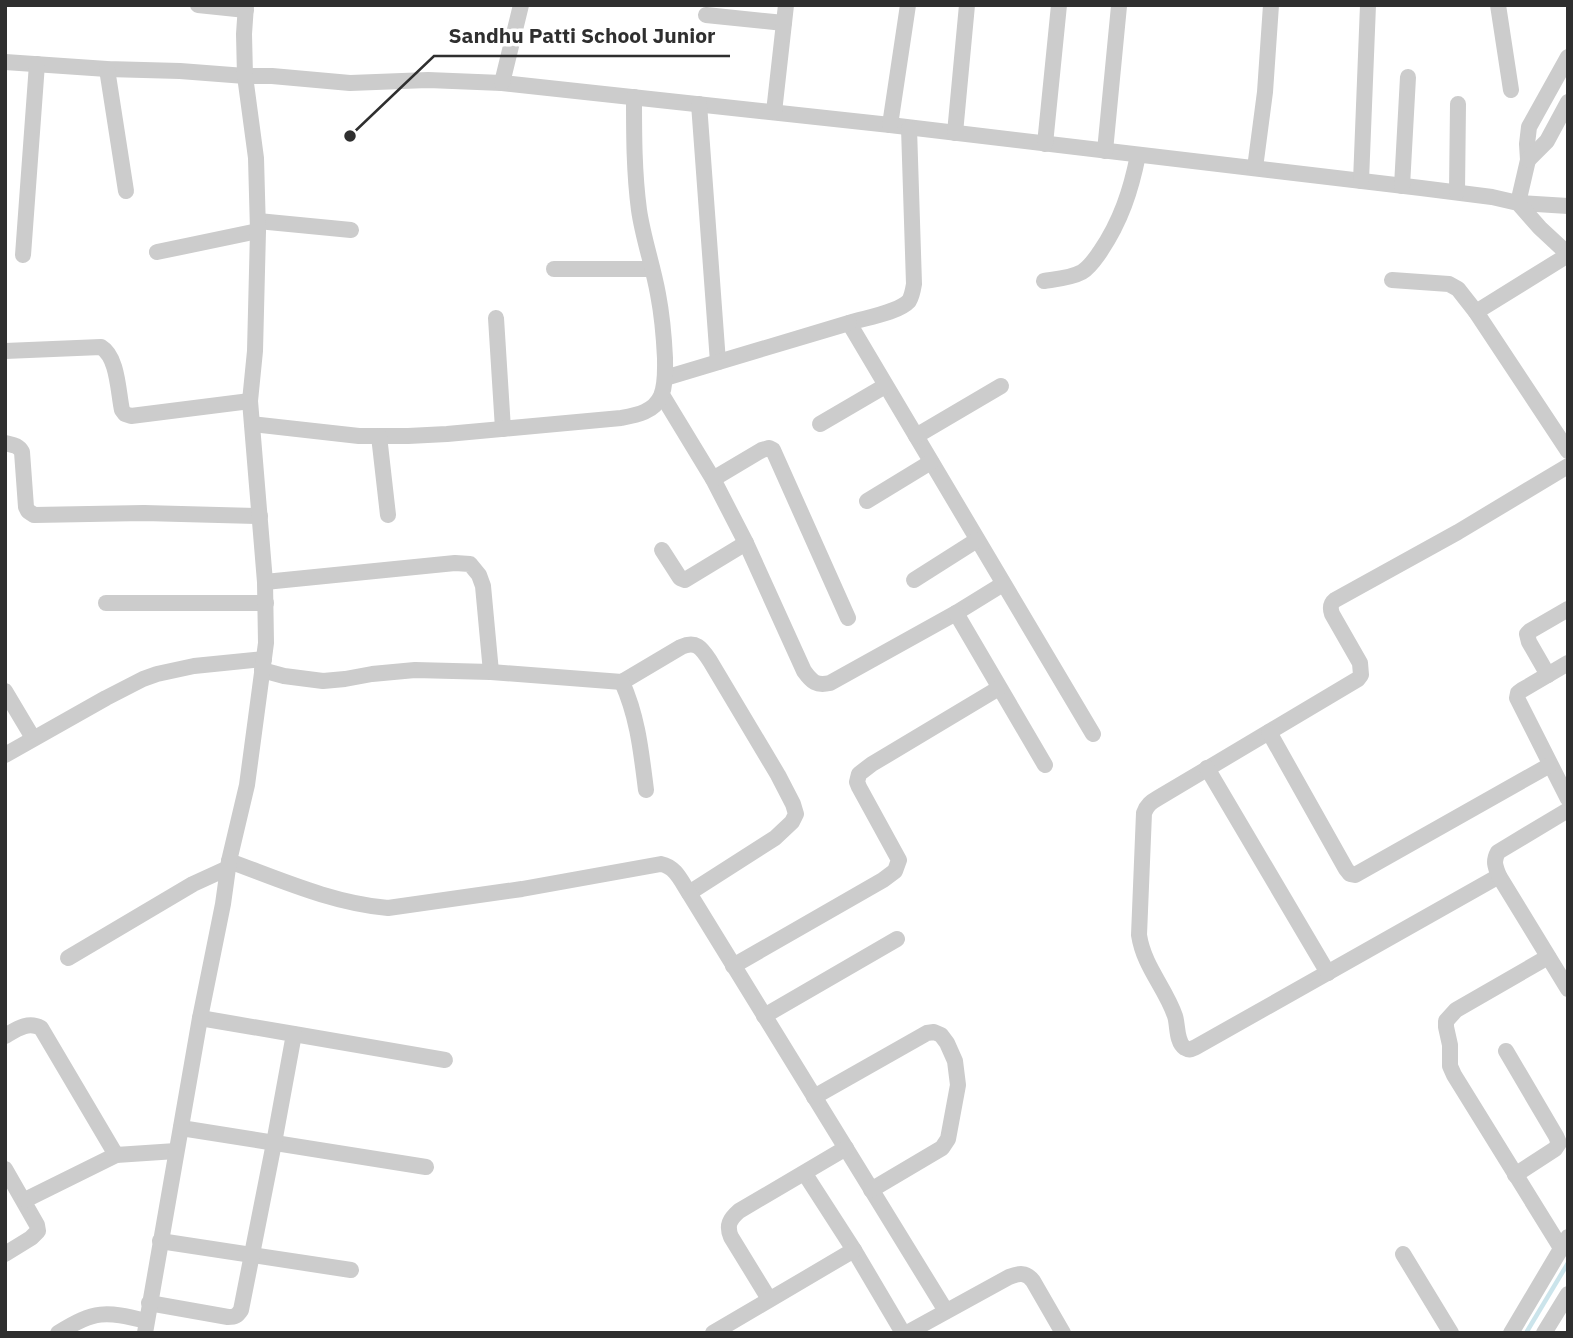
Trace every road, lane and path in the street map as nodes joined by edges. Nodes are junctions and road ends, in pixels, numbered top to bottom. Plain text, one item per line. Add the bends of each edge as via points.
1 (198, 5) edge
2 (522, 5) edge
3 (786, 5) edge
4 (908, 5) edge
5 (967, 5) edge
6 (1059, 5) edge
7 (1271, 5) edge
8 (1368, 5) edge
9 (1498, 5) edge
10 (1119, 6) edge
11 (246, 8) edge
12 (706, 15) dead end
13 (784, 23) junction
14 (1568, 57) edge
15 (5, 62) edge
16 (37, 64) junction
17 (107, 69) junction
18 (246, 76) junction
19 (1408, 77) dead end
20 (502, 83) junction
21 (1511, 89) dead end
22 (634, 97) junction
23 (1568, 102) edge
24 (699, 104) junction
25 (1458, 104) dead end
26 (774, 113) junction
27 (890, 125) junction
28 (909, 128) junction
29 (955, 133) junction
30 (1045, 144) junction
31 (1105, 151) junction
32 (1138, 155) junction
33 (1528, 160) junction
34 (1255, 168) junction
35 (1362, 181) junction
36 (1402, 186) junction
37 (127, 191) dead end
38 (1457, 192) junction
39 (1518, 203) junction
40 (1568, 206) edge
41 (258, 226) junction
42 (351, 230) dead end
43 (157, 252) dead end
44 (23, 255) dead end
45 (1568, 255) edge
46 (554, 269) dead end
47 (652, 269) junction
48 (1392, 280) dead end
49 (1044, 281) dead end
50 (1476, 312) junction
51 (496, 318) dead end
52 (849, 323) junction
53 (5, 351) edge
54 (718, 362) junction
55 (665, 378) junction
56 (885, 386) junction
57 (1002, 386) dead end
58 (662, 395) junction
59 (250, 401) junction
60 (252, 424) junction
61 (820, 424) dead end
62 (503, 429) junction
63 (379, 436) junction
64 (916, 436) junction
65 (5, 443) edge
66 (1568, 451) edge
67 (931, 462) junction
68 (1568, 466) edge
69 (713, 479) junction
70 (867, 501) dead end
71 (388, 514) dead end
72 (260, 516) junction
73 (977, 540) junction
74 (746, 543) junction
75 (662, 550) dead end
76 (914, 580) dead end
77 (265, 582) junction
78 (1003, 584) junction
79 (106, 603) dead end
80 (266, 603) junction
81 (1568, 609) edge
82 (956, 613) junction
83 (848, 618) dead end
84 (1568, 663) edge
85 (263, 665) junction
86 (491, 672) junction
87 (1548, 675) junction
88 (622, 682) junction
89 (999, 688) junction
90 (5, 691) edge
91 (1269, 732) junction
92 (1093, 734) dead end
93 (33, 738) junction
94 (5, 755) edge
95 (1045, 765) dead end
96 (1550, 765) junction
97 (1207, 768) junction
98 (646, 790) dead end
99 (1568, 799) edge
100 (1568, 810) edge
101 (228, 864) junction
102 (1499, 876) junction
103 (689, 893) junction
104 (897, 939) dead end
105 (1548, 957) junction
106 (68, 958) dead end
107 (733, 966) junction
108 (1328, 973) junction
109 (1568, 989) edge
110 (764, 1016) junction
111 (200, 1018) junction
112 (294, 1034) junction
113 (5, 1036) edge
114 (1506, 1051) dead end
115 (445, 1060) dead end
116 (814, 1097) junction
117 (181, 1128) junction
118 (274, 1143) junction
119 (846, 1148) junction
120 (176, 1151) junction
121 (116, 1155) junction
122 (426, 1167) dead end
123 (5, 1168) edge
124 (805, 1174) junction
125 (1515, 1175) junction
126 (871, 1190) junction
127 (25, 1200) junction
128 (160, 1241) junction
129 (1564, 1242) edge
130 (854, 1250) junction
131 (5, 1254) edge
132 (252, 1254) junction
133 (1404, 1254) dead end
134 (351, 1270) dead end
135 (769, 1299) junction
136 (149, 1303) junction
137 (1565, 1305) edge
138 (946, 1311) junction
139 (146, 1327) edge
140 (58, 1333) edge
141 (713, 1333) edge
142 (905, 1333) edge
143 (1063, 1333) edge
144 (1451, 1333) edge
145 (1511, 1333) edge
146 (1544, 1333) edge

1 - 11 street
2 - 20 street
3 - 13 street
4 - 27 street
5 - 29 street
6 - 30 street
7 - 34 street
8 - 35 street
9 - 21 street
10 - 31 street
11 - 18 street
12 - 13 street
13 - 26 street
14 - 33 street via 1529,127
15 - 16 street
16 - 17 street
16 - 44 street
17 - 18 street
17 - 37 street
18 - 20 street via 350,83
18 - 41 street
19 - 36 street
20 - 22 street
22 - 24 street
22 - 47 street via 638,202
23 - 33 street via 1547,141
24 - 26 street
24 - 54 street
25 - 38 street
26 - 27 street
27 - 28 street
28 - 29 street
28 - 52 street via 913,293 894,310
29 - 30 street
30 - 31 street
31 - 32 street
32 - 34 street
32 - 49 street via 1125,206 1093,262 1078,274
33 - 39 street
34 - 35 street
35 - 36 street
36 - 38 street
38 - 39 street
39 - 40 street
39 - 45 street
41 - 42 street
41 - 43 street
41 - 59 street
45 - 50 street
46 - 47 street
47 - 55 street via 659,295
48 - 50 street via 1449,284
50 - 66 street
51 - 62 street
52 - 54 street
52 - 56 street
53 - 59 street via 101,347 114,365 122,410 131,416
54 - 55 street
55 - 58 street
56 - 61 street
56 - 64 street
57 - 64 street
58 - 62 street via 647,412 636,415
58 - 69 street
59 - 60 street
60 - 63 street
60 - 72 street
62 - 63 street
63 - 71 street
64 - 67 street
65 - 72 street via 22,452 25,503 34,516
67 - 70 street
67 - 73 street
68 - 91 street via 1335,600 1332,614 1360,663 1361,675
69 - 74 street
69 - 83 street via 762,450 773,450
72 - 77 street
73 - 76 street
73 - 78 street
74 - 75 street via 685,580
74 - 82 street via 809,678 821,685
77 - 80 street
77 - 86 street via 470,564 483,586
78 - 82 street
78 - 92 street
79 - 80 street
80 - 85 street
81 - 87 street via 1527,634
82 - 89 street
84 - 87 street
85 - 86 street via 284,676 323,681 415,670
85 - 93 street via 194,666 157,674
85 - 101 street via 247,785
86 - 88 street
87 - 96 street via 1517,698
88 - 98 street via 638,727
88 - 103 street via 687,645 701,648 793,804 795,818 786,829
89 - 95 street
89 - 107 street via 859,774 859,787 900,860 895,872
90 - 93 street
91 - 96 street via 1346,869 1355,875
91 - 97 street
93 - 94 street
96 - 99 street
97 - 108 street
97 - 108 street via 1149,803 1144,813 1139,935 1174,1014 1182,1044 1196,1048
100 - 102 street via 1497,852
101 - 103 street via 334,898 388,908 661,864 674,869
101 - 106 street
101 - 111 street
102 - 105 street
102 - 108 street
103 - 107 street
104 - 110 street
105 - 109 street
105 - 125 street via 1455,1010 1446,1021 1454,1075
107 - 110 street
110 - 116 street
111 - 112 street
111 - 117 street
112 - 115 street
112 - 118 street
113 - 121 street via 24,1026 41,1028
114 - 125 street via 1559,1143
116 - 119 street
116 - 126 street via 927,1032 941,1035 947,1042 958,1085 948,1139
117 - 118 street
117 - 120 street
118 - 122 street
118 - 132 street
119 - 124 street
119 - 126 street
120 - 121 street
120 - 128 street
121 - 127 street
123 - 127 street
124 - 130 street
124 - 135 street via 739,1211 728,1223 731,1237
125 - 129 street
126 - 138 street
127 - 131 street via 38,1231
128 - 132 street
128 - 136 street
129 - 145 street
130 - 135 street
130 - 142 street
132 - 134 street
132 - 136 street via 241,1310 234,1317
133 - 144 street
135 - 141 street
136 - 139 street
137 - 146 street
138 - 142 street
138 - 143 street via 1022,1273 1032,1281
139 - 140 street via 102,1313

